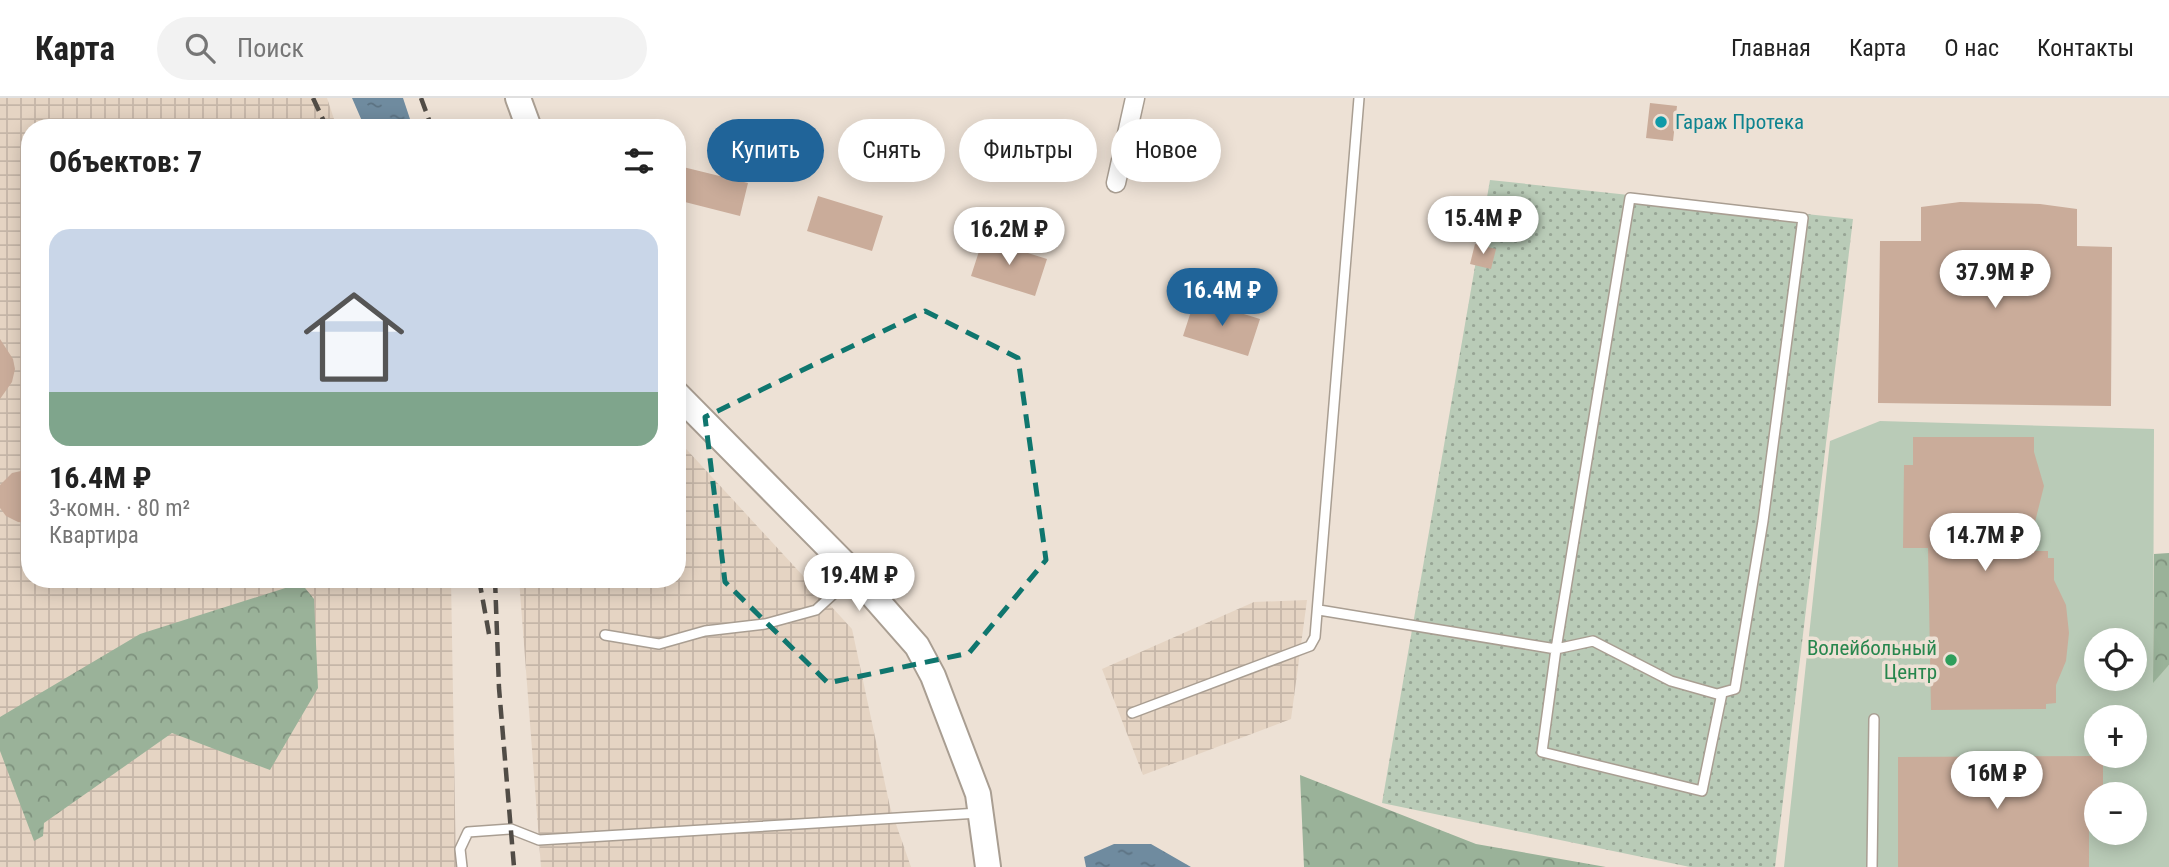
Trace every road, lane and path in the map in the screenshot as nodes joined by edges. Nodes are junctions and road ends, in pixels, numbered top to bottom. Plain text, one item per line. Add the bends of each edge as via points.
1 (518, 98) edge
2 (1135, 98) edge
3 (1359, 98) edge
4 (526, 119) edge
5 (1116, 183) dead end
6 (686, 403) edge
7 (855, 574) junction
8 (1319, 610) junction
9 (606, 635) dead end
10 (1556, 649) junction
11 (1722, 693) junction
12 (1132, 713) dead end
13 (1874, 719) dead end
14 (981, 813) junction
15 (462, 867) edge
16 (989, 867) edge
17 (1872, 867) edge

1 - 4 street
2 - 5 street
3 - 8 lane
6 - 7 street
7 - 9 lane via 816,610 765,624 705,631 659,644
7 - 14 street via 917,646 933,676 969,767
8 - 10 lane
8 - 12 lane via 1310,646
10 - 11 lane via 1593,641 1671,681
10 - 11 lane via 1542,752 1702,791
10 - 11 lane via 1630,198 1803,218 1740,663 1735,689
13 - 17 lane
14 - 15 lane via 539,840 511,829 468,832 460,849
14 - 16 street

